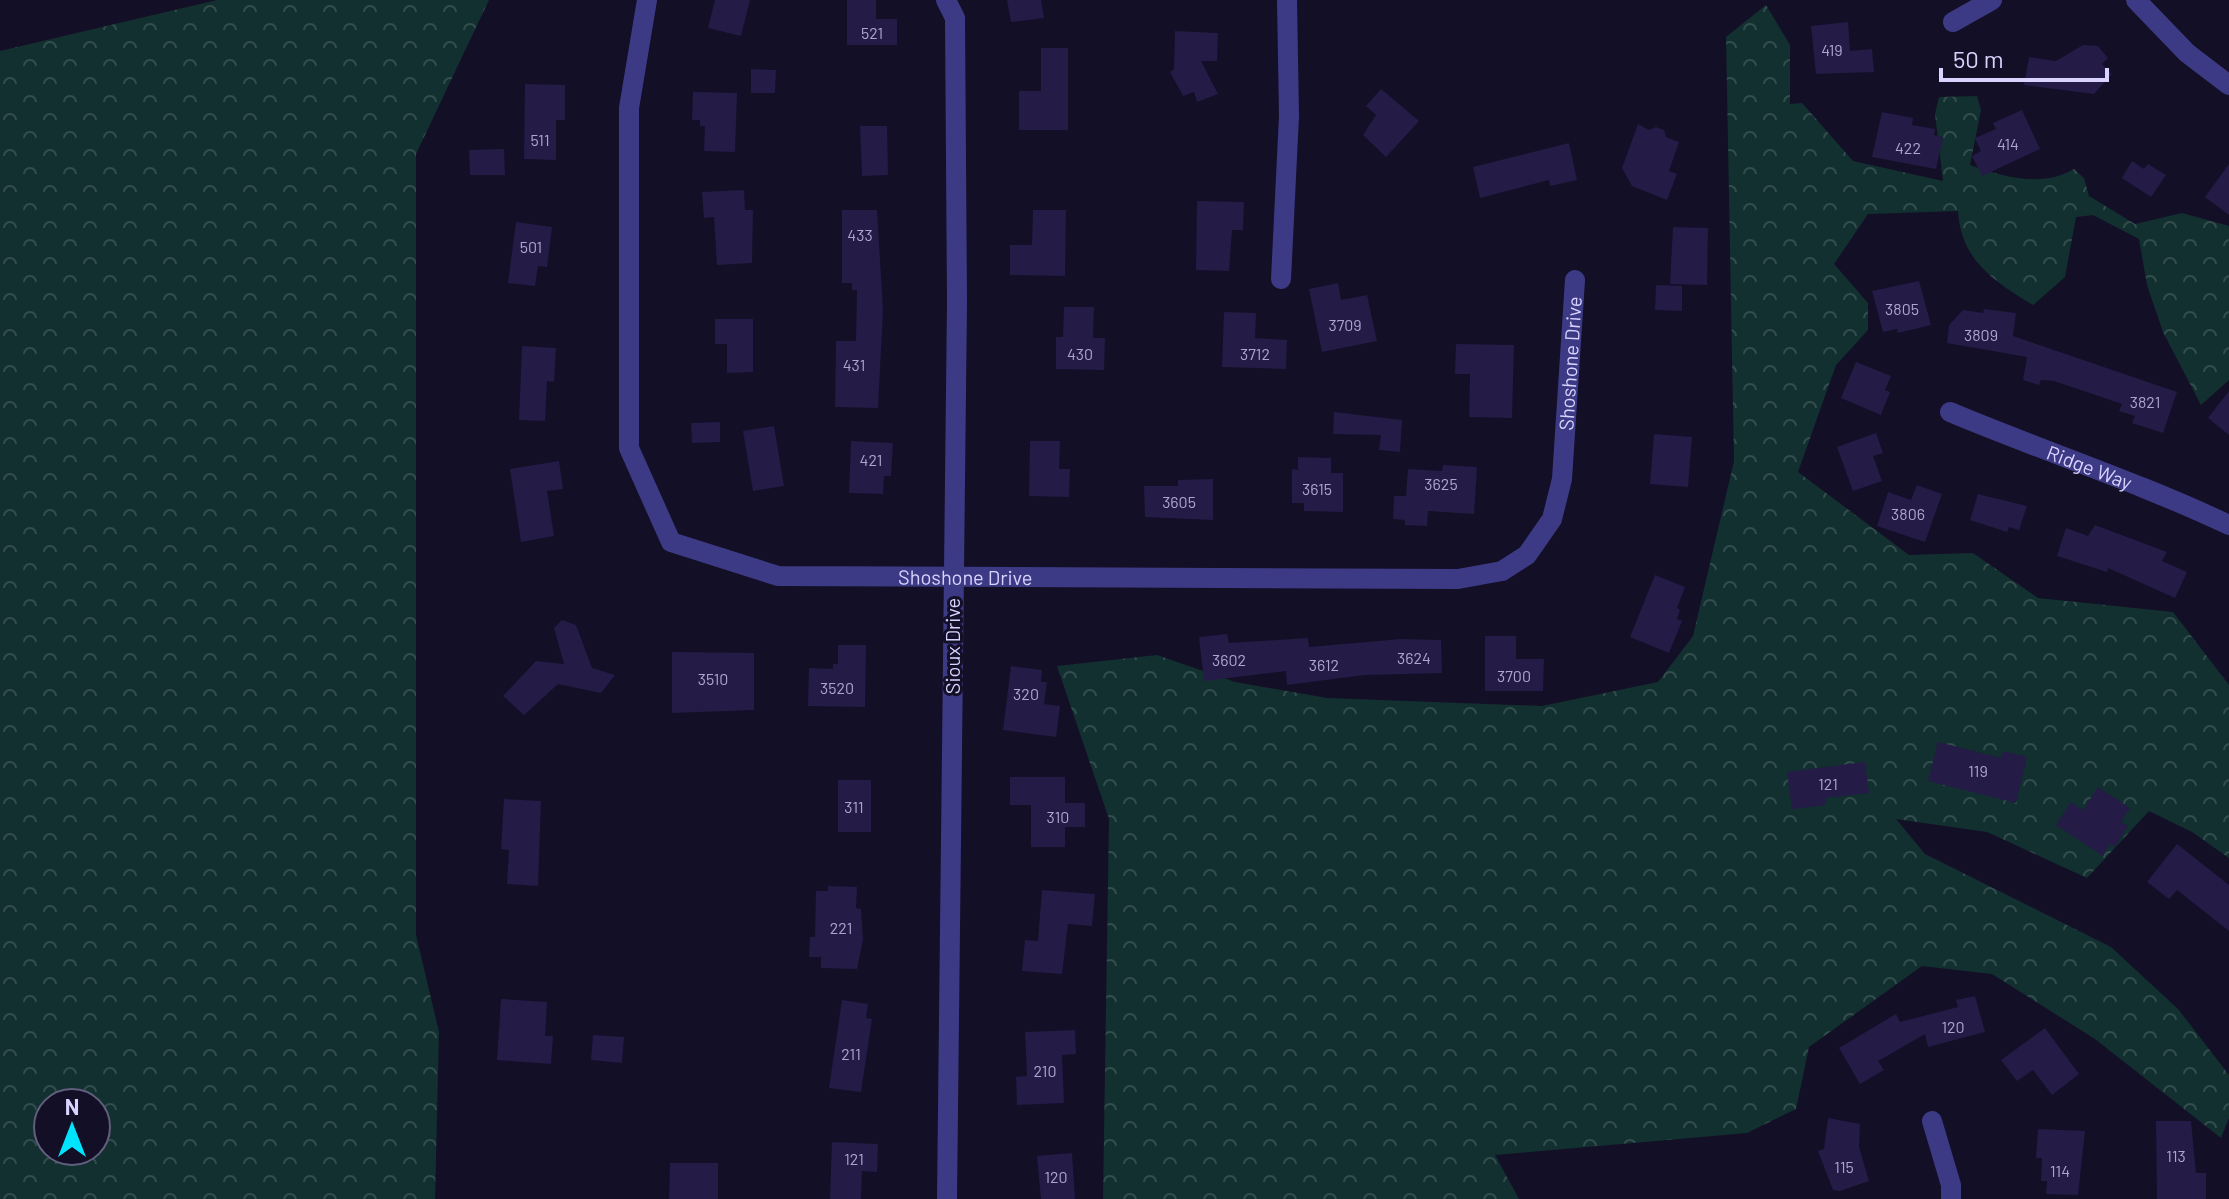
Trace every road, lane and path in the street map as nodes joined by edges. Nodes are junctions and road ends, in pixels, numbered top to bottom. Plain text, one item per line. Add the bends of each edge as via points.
1 (647, 0) edge
2 (946, 0) edge
3 (1287, 0) edge
4 (1992, 0) edge
5 (2136, 0) edge
6 (1953, 22) dead end
7 (2229, 85) edge
8 (1281, 279) dead end
9 (1575, 280) dead end
10 (1950, 412) dead end
11 (2229, 525) edge
12 (953, 575) junction
13 (1932, 1121) dead end
14 (947, 1199) edge
15 (1951, 1199) edge

1 - 12 street, Shoshone Drive via 629,108 629,448 671,542 778,576
2 - 12 street, Sioux Drive via 955,18
3 - 8 street via 1289,116
4 - 6 street
5 - 7 street via 2187,53
9 - 12 street, Shoshone Drive via 1562,479 1552,519 1527,555 1502,571 1458,579
10 - 11 street, Ridge Way
12 - 14 street, Sioux Drive
13 - 15 street

